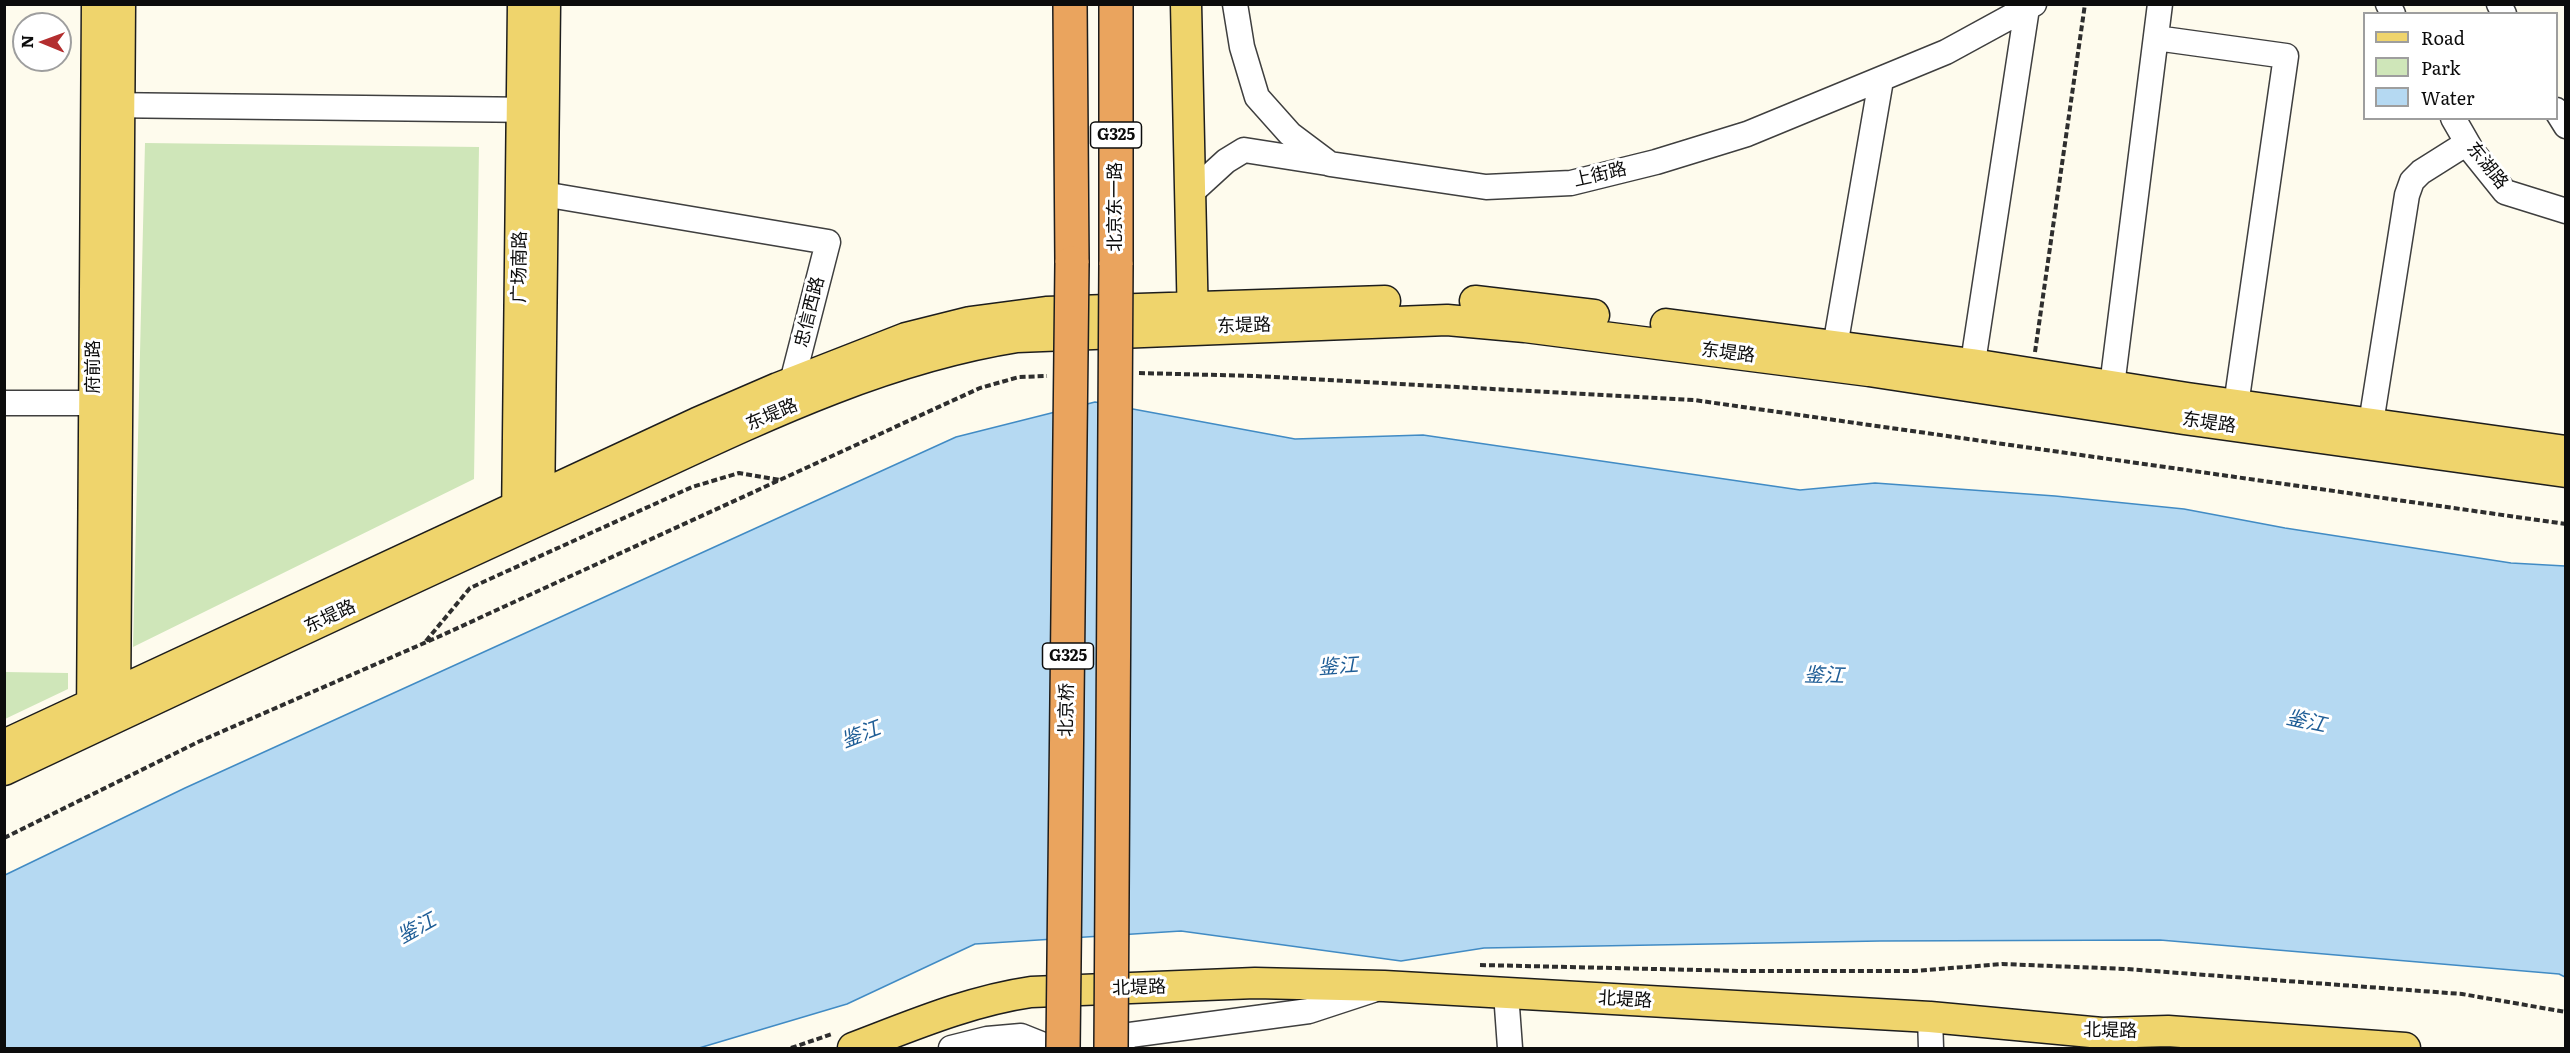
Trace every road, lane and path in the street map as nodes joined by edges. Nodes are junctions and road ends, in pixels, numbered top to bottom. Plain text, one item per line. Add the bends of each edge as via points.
1 (97, 4) edge
2 (120, 4) edge
3 (523, 4) edge
4 (545, 4) edge
5 (1070, 4) edge
6 (1116, 4) edge
7 (1186, 4) edge
8 (1235, 4) edge
9 (2085, 4) edge
10 (2160, 4) edge
11 (2030, 6) edge
12 (2156, 38) junction
13 (1881, 80) junction
14 (108, 105) junction
15 (533, 110) junction
16 (2454, 120) edge
17 (2467, 143) junction
18 (1330, 164) junction
19 (1191, 193) junction
20 (543, 194) junction
21 (2565, 211) edge
22 (1193, 317) junction
23 (1833, 356) junction
24 (2032, 373) junction
25 (1133, 374) dead end
26 (1971, 375) junction
27 (1053, 376) dead end
28 (792, 382) junction
29 (2112, 386) junction
30 (4, 403) edge
31 (106, 403) junction
32 (2236, 405) junction
33 (2371, 423) junction
34 (2565, 451) edge
35 (2565, 472) edge
36 (781, 480) junction
37 (528, 513) junction
38 (2565, 524) edge
39 (424, 643) junction
40 (103, 711) junction
41 (4, 745) edge
42 (4, 770) edge
43 (4, 838) edge
44 (1384, 986) junction
45 (1506, 993) junction
46 (1930, 1017) junction
47 (2094, 1041) edge
48 (853, 1048) edge
49 (951, 1048) edge
50 (1051, 1048) edge
51 (1063, 1048) edge
52 (1111, 1048) edge
53 (1116, 1048) edge
54 (1510, 1048) edge
55 (1930, 1048) edge
56 (2405, 1048) edge

1 - 14 main road, 府前路
2 - 14 main road, 府前路
3 - 15 main road, 广场南路
4 - 15 main road, 广场南路
5 - 51 highway, 北京桥 / G325, bridge via 1072,263
6 - 52 highway, 北京东一路 / G325, bridge
7 - 19 main road
8 - 18 street, 上街路 via 1242,48 1257,97 1290,134
9 - 24 path
10 - 12 street
11 - 13 street, 上街路 via 1946,52
11 - 26 street
12 - 29 street
12 - 32 street via 2286,56
13 - 18 street, 上街路 via 1747,134 1571,183 1486,187
13 - 23 street
14 - 15 street
14 - 31 main road, 府前路
15 - 20 main road, 广场南路
15 - 37 main road, 广场南路
16 - 17 street, 东湖路
17 - 21 street, 东湖路 via 2505,192
17 - 33 street via 2412,181 2407,195
18 - 19 street via 1244,150 1226,160
19 - 22 main road
20 - 28 street, 忠信西路 via 828,242
20 - 37 main road, 广场南路
22 - 23 main road, 东堤路 via 1448,299 1527,306
22 - 28 main road, 东堤路 via 1046,312 970,322 906,338
22 - 37 main road, 东堤路 via 975,343 912,359
23 - 26 main road, 东堤路
24 - 26 main road, 东堤路
24 - 29 main road, 东堤路
25 - 38 path via 1256,376 1694,400
26 - 35 main road, 东堤路
27 - 36 path via 1018,377 980,388
28 - 37 main road, 东堤路
29 - 32 main road, 东堤路
30 - 31 street
31 - 40 main road, 府前路
32 - 33 main road, 东堤路
33 - 34 main road, 东堤路
36 - 39 path
36 - 39 path via 739,473 692,487 470,588
37 - 40 main road, 东堤路
39 - 43 path via 198,742
40 - 41 main road, 东堤路
40 - 42 main road, 东堤路
44 - 45 main road, 北堤路
44 - 48 main road, 北堤路 via 1255,983 1031,992 964,1006
44 - 53 street via 1310,1011 1130,1035
45 - 46 main road, 北堤路
45 - 54 street
46 - 47 main road, 北堤路
46 - 55 street
47 - 56 main road, 北堤路 via 2168,1031
49 - 50 street via 1021,1036

